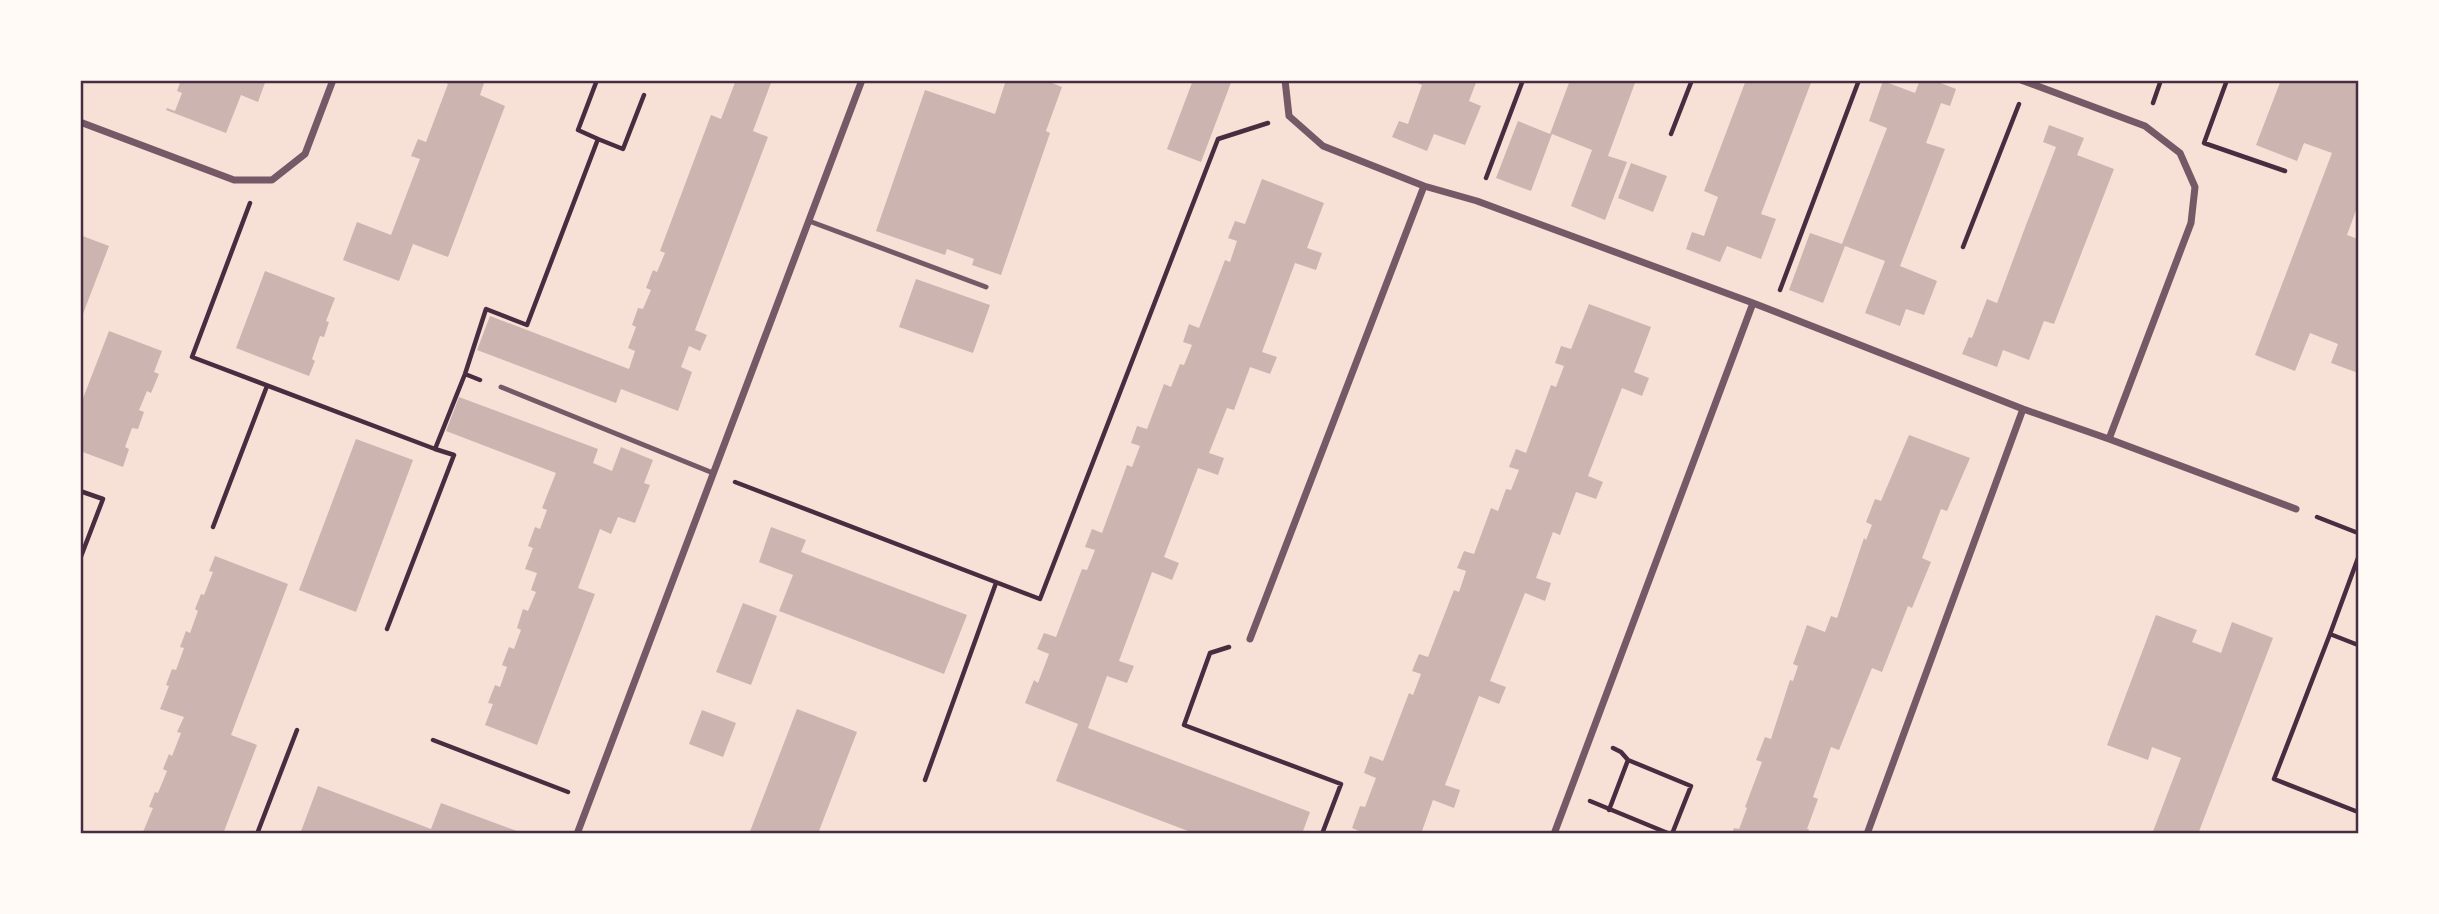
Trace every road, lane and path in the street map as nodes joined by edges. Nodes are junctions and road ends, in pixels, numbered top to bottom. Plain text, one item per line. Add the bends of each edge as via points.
1 (334, 80) edge
2 (597, 80) edge
3 (862, 80) edge
4 (1285, 80) edge
5 (1523, 80) edge
6 (1692, 80) edge
7 (1859, 80) edge
8 (2021, 80) edge
9 (2227, 80) edge
10 (2033, 83) edge
11 (644, 95) dead end
12 (1289, 116) junction
13 (80, 122) edge
14 (1671, 134) dead end
15 (598, 139) junction
16 (2204, 143) junction
17 (2180, 153) junction
18 (2285, 171) dead end
19 (259, 180) junction
20 (1424, 186) junction
21 (1477, 201) junction
22 (809, 221) junction
23 (1963, 247) dead end
24 (986, 287) dead end
25 (1753, 303) junction
26 (1772, 310) junction
27 (267, 386) junction
28 (501, 387) dead end
29 (2022, 409) junction
30 (2109, 439) junction
31 (435, 450) junction
32 (713, 473) junction
33 (80, 491) edge
34 (2296, 509) joint
35 (213, 527) dead end
36 (2358, 533) edge
37 (2358, 558) edge
38 (80, 559) edge
39 (996, 583) junction
40 (387, 629) dead end
41 (2330, 634) junction
42 (1250, 639) joint
43 (2358, 645) edge
44 (297, 730) dead end
45 (1590, 739) junction
46 (433, 740) dead end
47 (1628, 760) junction
48 (925, 780) dead end
49 (1570, 791) junction
50 (589, 799) junction
51 (1609, 810) junction
52 (2358, 812) edge
53 (257, 834) edge
54 (577, 834) edge
55 (1322, 834) edge
56 (1554, 834) edge
57 (1671, 834) edge
58 (1867, 834) edge

1 - 19 street via 306,154 272,180
2 - 15 path via 578,130
3 - 22 street
4 - 12 street
5 - 21 path
6 - 14 path
7 - 26 path
8 - 10 street
9 - 16 path
10 - 17 street via 2145,126
10 - 23 path via 2015,111
11 - 15 path via 623,149
12 - 20 street via 1323,146
12 - 39 path via 1218,139 1040,599
13 - 19 street via 234,180
15 - 31 path via 527,325 486,309
16 - 17 path
16 - 18 path
17 - 30 street via 2195,187 2191,223
19 - 27 path via 192,357
20 - 21 street
20 - 42 street
21 - 25 street
22 - 24 lane
22 - 32 street
25 - 26 street
25 - 45 street
26 - 29 street
27 - 31 path
27 - 35 path
28 - 32 lane
29 - 30 street
29 - 58 street
30 - 34 street
31 - 40 path via 454,455
32 - 39 path
32 - 50 street
33 - 38 path via 103,499
34 - 36 path
37 - 41 path
39 - 48 path
41 - 43 path
41 - 52 path via 2274,779
42 - 55 path via 1210,653 1184,725 1342,784
44 - 53 path
45 - 47 path via 1621,752
45 - 49 street
46 - 50 path
47 - 51 path
47 - 57 path via 1691,786
49 - 51 path
49 - 56 street
50 - 54 street
51 - 57 path

